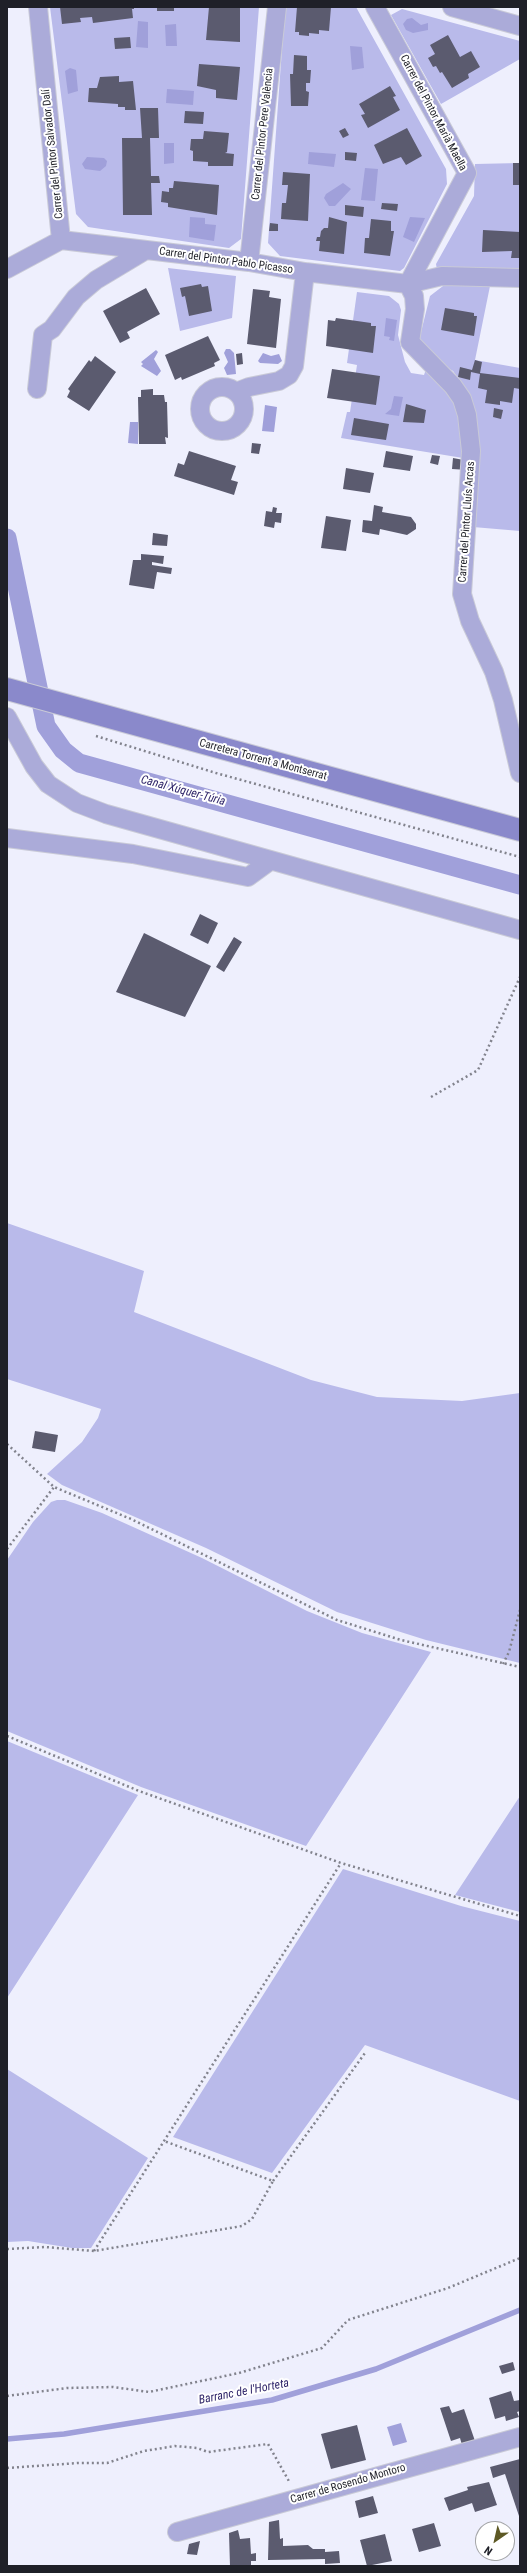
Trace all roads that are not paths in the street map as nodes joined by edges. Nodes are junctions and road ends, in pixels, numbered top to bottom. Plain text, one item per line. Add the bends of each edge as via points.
1 (38, 7) edge
2 (277, 7) edge
3 (375, 7) edge
4 (452, 7) edge
5 (520, 26) edge
6 (61, 240) junction
7 (146, 250) junction
8 (248, 262) junction
9 (7, 269) edge
10 (305, 272) junction
11 (520, 278) edge
12 (408, 284) junction
13 (37, 389) dead end
14 (236, 392) dead end
15 (10, 689) edge
16 (7, 717) edge
17 (520, 773) edge
18 (520, 830) edge
19 (7, 838) edge
20 (270, 861) junction
21 (520, 930) edge
22 (520, 2436) edge
23 (177, 2532) dead end

1 - 6 street, Carrer del Pintor Salvador Dalí
2 - 8 street, Carrer del Pintor Pere València
3 - 12 street, Carrer del Pintor Marià Maella via 467,173
4 - 5 street
6 - 7 street, Carrer del Pintor Pablo Picasso
6 - 9 street
7 - 8 street, Carrer del Pintor Pablo Picasso
7 - 13 street, Carrer del Pintor Pablo Picasso via 96,280 76,297 52,329 43,335
8 - 10 street, Carrer del Pintor Pablo Picasso
10 - 12 street, Carrer del Pintor Pablo Picasso
10 - 14 street, Carrer del Pintor Pablo Picasso via 294,366 289,375 279,381
11 - 12 street, Carrer del Pintor Pablo Picasso via 442,276
12 - 17 street, Carrer del Pintor Lluís Arcas via 414,302 410,342 453,386 462,399 467,415 471,451 462,594 470,621 504,700
15 - 18 main road, Carretera Torrent a Montserrat
16 - 20 street via 34,766 48,784 77,803 106,814
19 - 20 street via 133,854 248,877
20 - 21 street
22 - 23 street, Carrer de Rosendo Montoro

